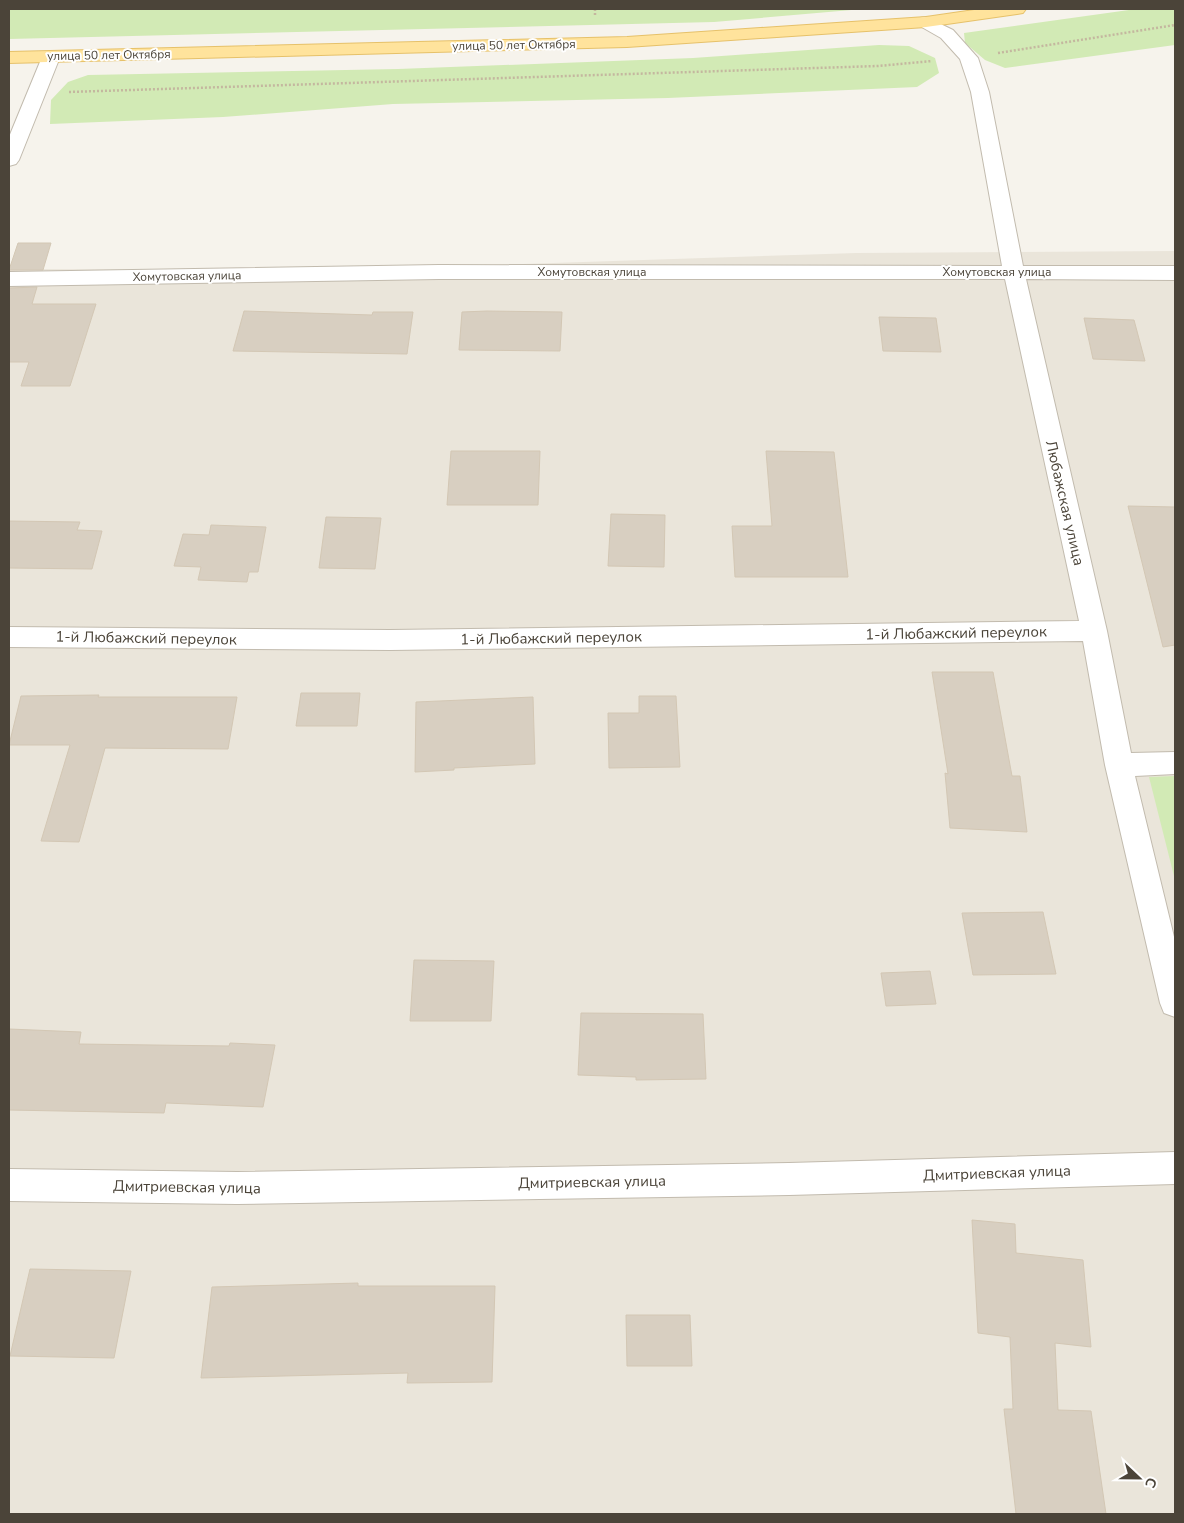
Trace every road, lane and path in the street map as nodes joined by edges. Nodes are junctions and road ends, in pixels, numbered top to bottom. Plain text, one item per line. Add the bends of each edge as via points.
1 (1017, 9) edge
2 (926, 22) junction
3 (51, 57) junction
4 (9, 58) edge
5 (9, 160) edge
6 (1014, 272) junction
7 (1175, 273) edge
8 (9, 279) edge
9 (1094, 631) junction
10 (9, 637) edge
11 (1175, 763) edge
12 (1119, 765) junction
13 (1175, 1003) edge
14 (1175, 1168) edge
15 (9, 1184) edge

1 - 2 main road, улица 50 лет Октября
2 - 3 main road, улица 50 лет Октября via 627,42
2 - 6 street, Любажская улица via 947,34 969,58 980,92
3 - 4 main road, улица 50 лет Октября
3 - 5 street
6 - 7 street, Хомутовская улица
6 - 8 street, Хомутовская улица via 439,272
6 - 9 street, Любажская улица
9 - 10 street, 1-й Любажский переулок via 390,640
9 - 12 street, Любажская улица
11 - 12 street
12 - 13 street, Любажская улица
14 - 15 street, Дмитриевская улица via 247,1188

